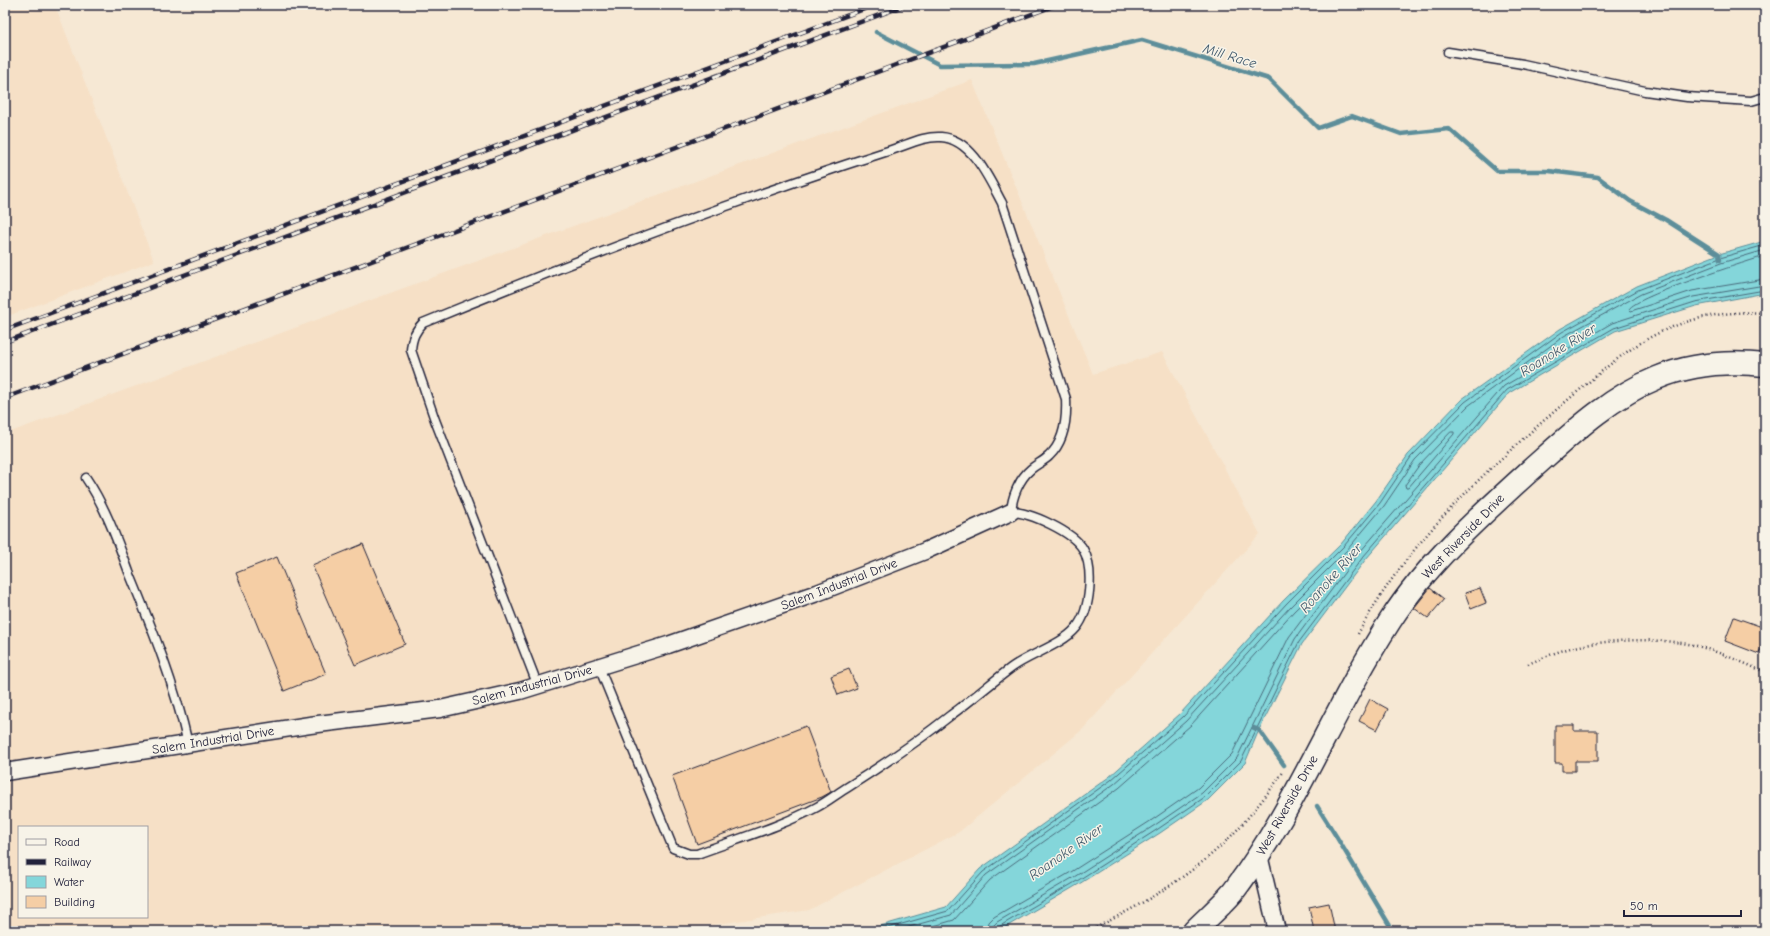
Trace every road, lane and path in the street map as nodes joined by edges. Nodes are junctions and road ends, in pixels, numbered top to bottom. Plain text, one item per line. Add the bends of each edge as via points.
1 (1448, 52) dead end
2 (1765, 97) edge
3 (1765, 365) edge
4 (86, 478) dead end
5 (1011, 512) junction
6 (1528, 664) dead end
7 (599, 667) junction
8 (1765, 672) edge
9 (538, 686) junction
10 (188, 744) junction
11 (1288, 766) dead end
12 (5, 772) edge
13 (1259, 855) junction
14 (1089, 931) edge
15 (1194, 931) edge
16 (1277, 931) edge

1 - 2 lane via 1523,64 1645,91 1687,97 1751,101
3 - 13 street, West Riverside Drive via 1708,364 1657,378 1604,409 1560,443 1491,506 1426,572 1390,621
4 - 10 lane via 111,527 144,608 180,706
5 - 7 street, Salem Industrial Drive via 925,551 817,593
5 - 7 lane via 1032,516 1073,538 1082,547 1090,575 1083,617 1076,628 1062,639 1020,661 952,715 819,806 697,854 679,852 673,848
5 - 9 lane via 1020,481 1049,456 1058,443 1066,422 1066,399 1002,203 992,183 963,145 951,139 928,137 682,222 514,285 423,323 416,330 412,340 411,350 435,420
6 - 8 path via 1553,653 1580,646 1604,642 1646,641 1693,645
7 - 9 street, Salem Industrial Drive
9 - 10 street, Salem Industrial Drive via 440,709 310,725
10 - 12 street, Salem Industrial Drive
11 - 14 path via 1234,833 1195,867 1145,901
13 - 15 street, West Riverside Drive via 1232,893
13 - 16 street

